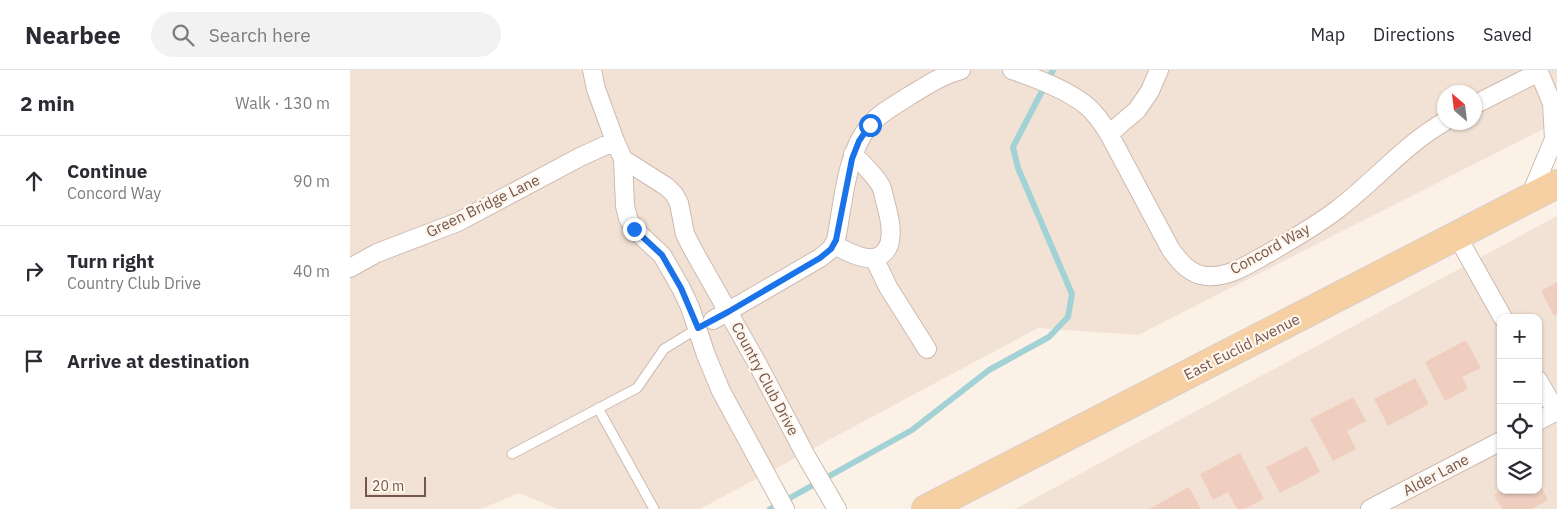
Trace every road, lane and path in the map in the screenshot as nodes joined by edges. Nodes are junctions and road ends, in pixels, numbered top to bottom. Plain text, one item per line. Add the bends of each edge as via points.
1 (592, 70) edge
2 (961, 70) edge
3 (1012, 70) edge
4 (1159, 70) edge
5 (1539, 71) edge
6 (1557, 93) edge
7 (1482, 101) edge
8 (1437, 127) edge
9 (1109, 134) junction
10 (615, 141) junction
11 (853, 154) junction
12 (624, 159) junction
13 (1557, 184) edge
14 (1529, 199) junction
15 (1457, 236) junction
16 (834, 245) junction
17 (874, 258) junction
18 (350, 268) edge
19 (728, 312) junction
20 (1501, 314) edge
21 (705, 324) junction
22 (928, 349) dead end
23 (1542, 387) edge
24 (598, 408) junction
25 (1557, 412) edge
26 (1542, 419) edge
27 (1497, 443) edge
28 (512, 454) dead end
29 (654, 509) edge
30 (785, 509) edge
31 (837, 509) edge
32 (926, 509) edge
33 (1370, 509) edge

1 - 10 street
2 - 11 street via 936,80 887,110 870,125
3 - 9 street, Concord Way via 1059,89 1088,107
4 - 9 street via 1137,110
5 - 6 street
5 - 7 street
5 - 14 street via 1552,102 1554,139
8 - 9 street, Concord Way via 1308,230 1246,266 1215,276 1192,272 1171,250
10 - 12 street
10 - 18 street, Green Bridge Lane via 458,222 377,253
11 - 16 street
11 - 17 street via 881,187 891,220 891,241 884,252
12 - 19 street, Country Club Drive via 674,194 685,234
12 - 21 street via 628,218 634,229 662,255
13 - 14 main road, East Euclid Avenue
14 - 15 main road, East Euclid Avenue
15 - 20 street
15 - 32 main road, East Euclid Avenue
16 - 17 street
16 - 19 street via 820,258
17 - 22 street via 888,287
19 - 21 street
19 - 31 street, Country Club Drive
21 - 24 lane via 664,348 636,388
21 - 30 street via 706,355 721,391
23 - 25 street
24 - 28 lane
24 - 29 lane
25 - 26 street
27 - 33 street, Alder Lane

